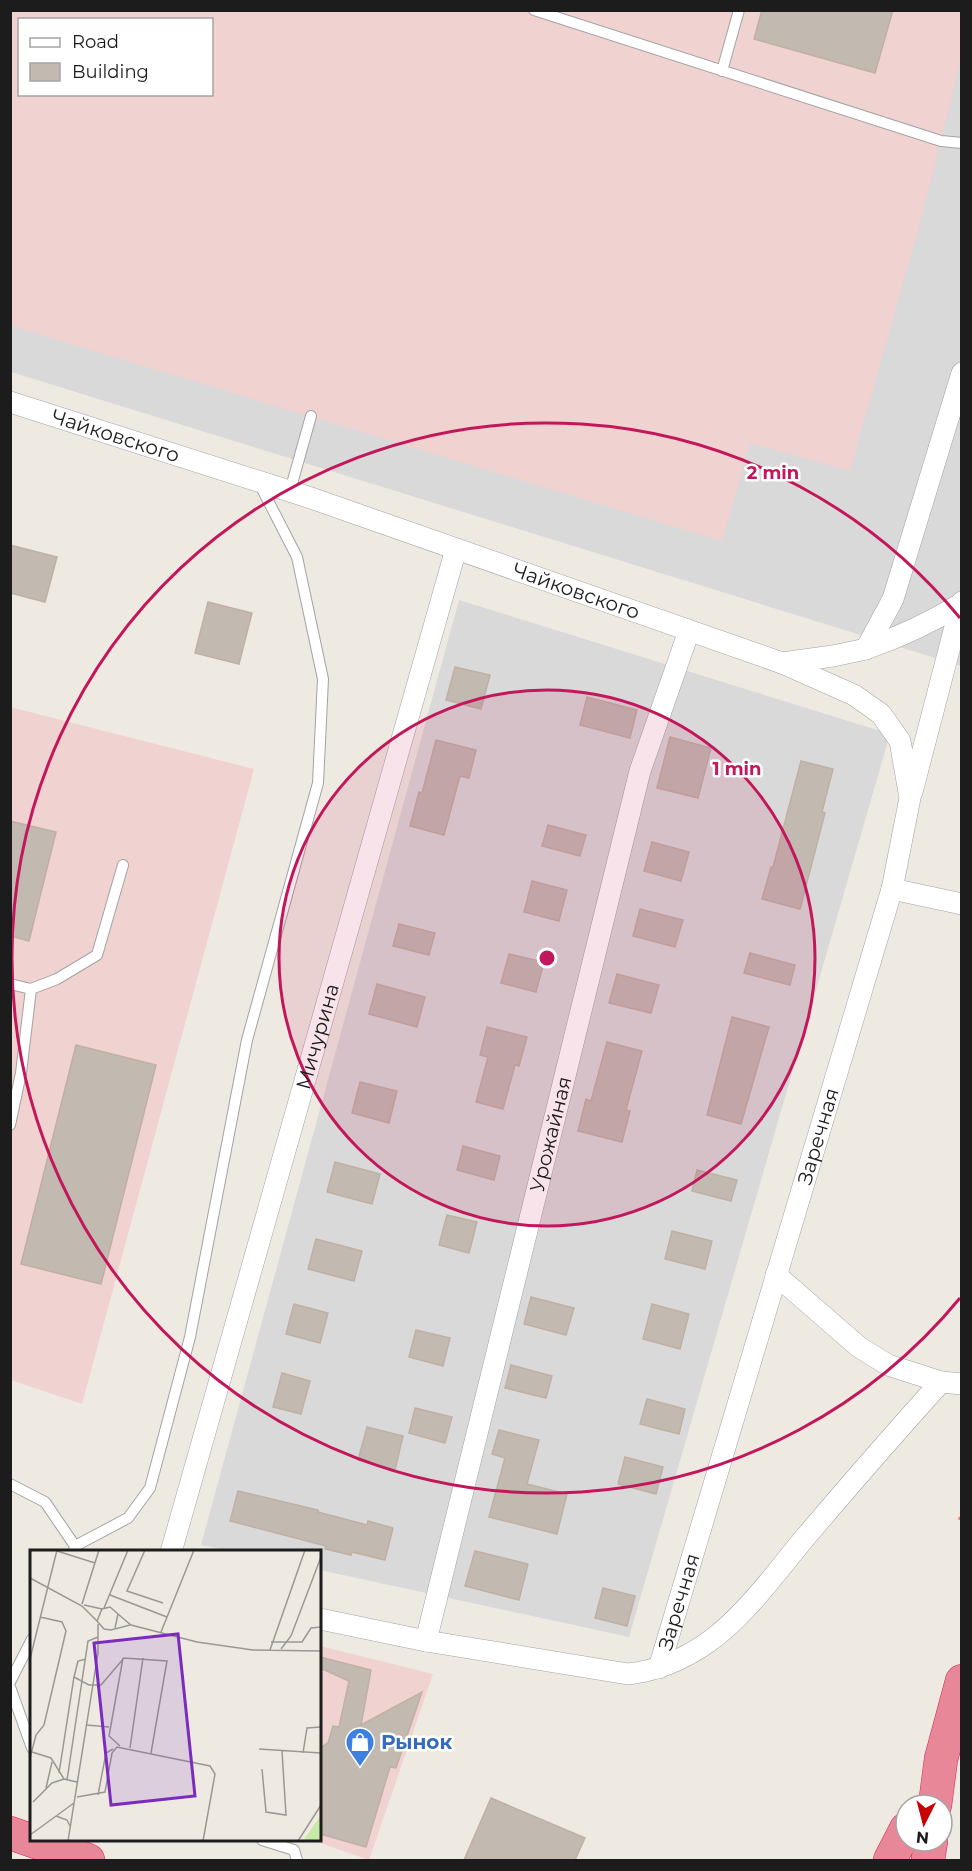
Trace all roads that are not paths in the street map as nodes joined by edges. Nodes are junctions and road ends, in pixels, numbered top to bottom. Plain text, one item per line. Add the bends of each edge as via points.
1 (534, 10) edge
2 (739, 10) edge
3 (723, 71) junction
4 (962, 144) edge
5 (962, 373) edge
6 (10, 402) edge
7 (311, 416) dead end
8 (258, 481) junction
9 (290, 491) junction
10 (456, 549) junction
11 (961, 603) edge
12 (689, 631) junction
13 (866, 649) junction
14 (782, 663) junction
15 (910, 798) junction
16 (123, 865) dead end
17 (892, 889) junction
18 (962, 904) edge
19 (10, 984) edge
20 (31, 989) junction
21 (10, 1125) edge
22 (776, 1275) junction
23 (951, 1383) edge
24 (10, 1484) edge
25 (74, 1549) edge
26 (171, 1550) edge
27 (321, 1619) edge
28 (426, 1641) junction
29 (30, 1643) edge
30 (659, 1668) junction
31 (962, 1681) edge
32 (10, 1682) edge
33 (10, 1687) edge
34 (30, 1742) edge
35 (941, 1759) junction
36 (924, 1793) edge
37 (937, 1793) edge
38 (10, 1833) edge
39 (30, 1839) edge
40 (38, 1841) edge
41 (268, 1841) edge
42 (72, 1851) edge
43 (297, 1860) edge

1 - 3 lane
2 - 3 lane
3 - 4 lane via 941,141
5 - 13 street via 893,599
6 - 8 street, Чайковского
7 - 9 lane
8 - 9 street, Чайковского
8 - 25 lane via 297,557 323,679 318,783 247,1040 190,1337 150,1488 128,1518
9 - 10 street, Чайковского
10 - 12 street, Чайковского
10 - 26 street, Мичурина
11 - 13 street, Чайковского via 904,635
11 - 15 street
12 - 14 street, Чайковского
12 - 28 street, Урожайная via 640,771
13 - 14 street, Чайковского
14 - 15 street, Заречная via 854,694 881,714 900,741
15 - 17 street, Заречная
16 - 20 lane via 96,955 57,979
17 - 18 street
17 - 22 street, Заречная
19 - 20 lane
20 - 21 lane
22 - 23 street via 859,1347 888,1365
22 - 30 street, Заречная
23 - 30 street via 880,1449 747,1608 708,1643
24 - 25 lane via 45,1502
27 - 28 street
28 - 30 street via 628,1674
29 - 32 lane
31 - 35 highway
33 - 34 lane
35 - 36 highway
35 - 37 highway
38 - 39 highway
40 - 42 highway
41 - 43 lane via 294,1850

